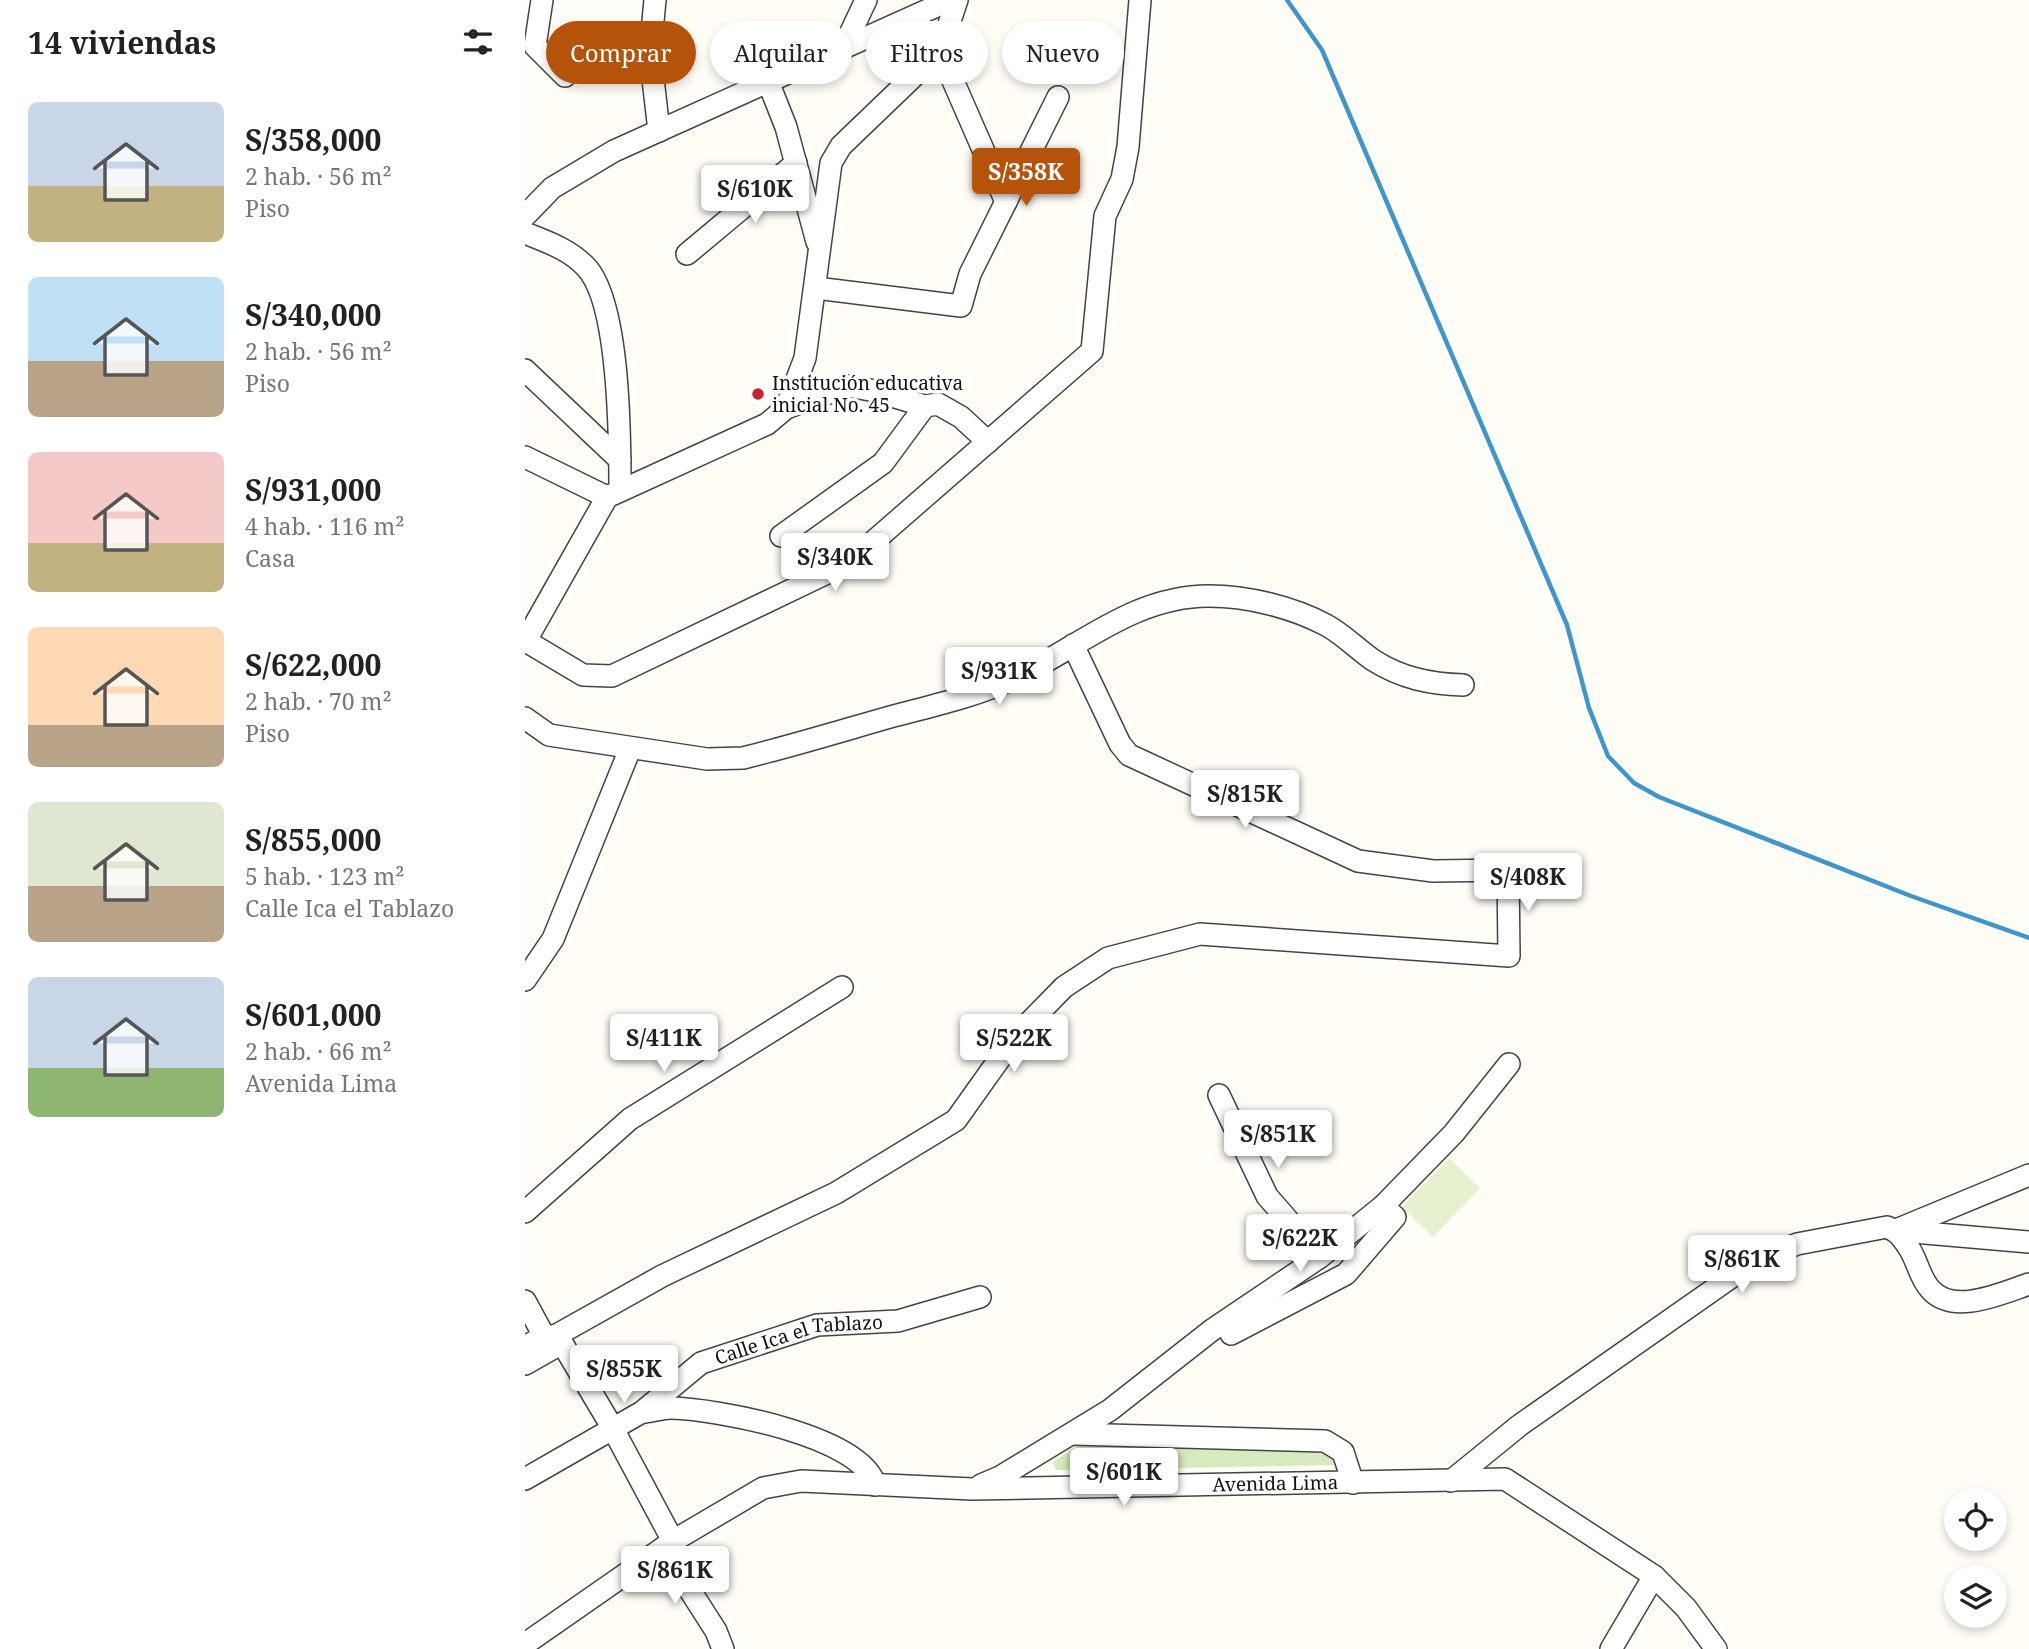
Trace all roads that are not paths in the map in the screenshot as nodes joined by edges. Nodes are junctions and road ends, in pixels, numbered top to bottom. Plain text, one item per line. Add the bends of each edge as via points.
1 (542, 0) edge
2 (655, 0) edge
3 (866, 0) edge
4 (950, 0) edge
5 (957, 0) edge
6 (1140, 0) edge
7 (950, 21) edge
8 (852, 30) edge
9 (852, 46) edge
10 (546, 58) edge
11 (769, 84) joint
12 (906, 84) edge
13 (954, 84) edge
14 (1058, 97) dead end
15 (659, 131) junction
16 (796, 163) junction
17 (1006, 202) junction
18 (525, 216) edge
19 (525, 233) edge
20 (820, 253) junction
21 (687, 254) dead end
22 (816, 288) junction
23 (525, 370) edge
24 (925, 406) junction
25 (786, 408) junction
26 (988, 442) junction
27 (525, 457) edge
28 (620, 460) junction
29 (613, 493) junction
30 (781, 536) dead end
31 (526, 642) edge
32 (1073, 645) junction
33 (1463, 685) dead end
34 (525, 718) edge
35 (630, 748) junction
36 (525, 980) edge
37 (842, 987) dead end
38 (1509, 1064) dead end
39 (1219, 1095) dead end
40 (2029, 1175) edge
41 (1383, 1206) junction
42 (525, 1212) edge
43 (1896, 1230) junction
44 (2029, 1242) edge
45 (1320, 1257) junction
46 (2029, 1284) edge
47 (980, 1297) dead end
48 (525, 1301) edge
49 (1231, 1334) dead end
50 (554, 1338) junction
51 (525, 1347) edge
52 (525, 1364) edge
53 (642, 1412) junction
54 (612, 1427) junction
55 (1072, 1434) junction
56 (525, 1479) edge
57 (1451, 1480) junction
58 (1353, 1483) junction
59 (875, 1485) junction
60 (972, 1489) junction
61 (668, 1545) junction
62 (1654, 1576) junction
63 (525, 1644) edge
64 (723, 1649) edge
65 (1611, 1649) edge
66 (1716, 1649) edge

1 - 10 street via 535,47
2 - 15 street via 650,53
3 - 8 street
4 - 9 street
5 - 7 street
6 - 26 street via 1128,147 1122,179 1105,216 1092,351
11 - 15 street
11 - 16 street
12 - 20 street via 841,146 831,163
13 - 17 street
14 - 17 street
15 - 18 street via 581,168 552,188
16 - 20 street
16 - 21 street
17 - 22 street via 969,274 961,306
19 - 28 street via 572,255 596,281 607,317 621,428
20 - 22 street
22 - 25 street via 805,358
23 - 28 street
24 - 25 street via 849,386
24 - 26 street via 938,404 961,417
24 - 30 street via 883,463
25 - 29 street via 767,424
26 - 31 street via 844,564 621,674 583,675
27 - 29 street
28 - 29 street
29 - 31 street
32 - 33 street via 1119,617 1160,603 1185,597 1241,599 1327,625 1373,660 1402,675 1429,684
32 - 35 street via 985,690 743,758 706,759
32 - 50 street via 1129,755 1358,861 1433,871 1508,870 1509,956 1200,934 1108,958 1064,987 1014,1037 956,1119 836,1193 662,1276
34 - 35 street via 549,735
35 - 36 street via 553,939
37 - 42 street via 630,1119
38 - 41 street via 1454,1133
39 - 45 street via 1266,1196
40 - 43 street
41 - 45 street
41 - 49 street via 1395,1217 1346,1274
43 - 44 street
43 - 46 street via 1929,1288 1941,1299 1961,1302
43 - 57 street via 1887,1227 1797,1244 1753,1262 1520,1425
45 - 55 street
47 - 53 street, Calle Ica el Tablazo via 898,1321 817,1325 734,1350 701,1363
48 - 50 street
50 - 51 street
50 - 52 street
50 - 54 street
53 - 54 street, Calle Ica el Tablazo
53 - 59 street via 670,1408 812,1436 872,1473
54 - 56 street, Calle Ica el Tablazo
54 - 61 street
55 - 58 street via 1325,1441 1343,1452
55 - 60 street
57 - 58 street, Avenida Lima
57 - 62 street, Avenida Lima via 1505,1479
58 - 60 street, Avenida Lima
59 - 60 street, Avenida Lima
59 - 61 street, Avenida Lima via 801,1480 763,1488
61 - 63 street, Avenida Lima
61 - 64 street
62 - 65 street
62 - 66 street, Avenida Lima via 1686,1608

